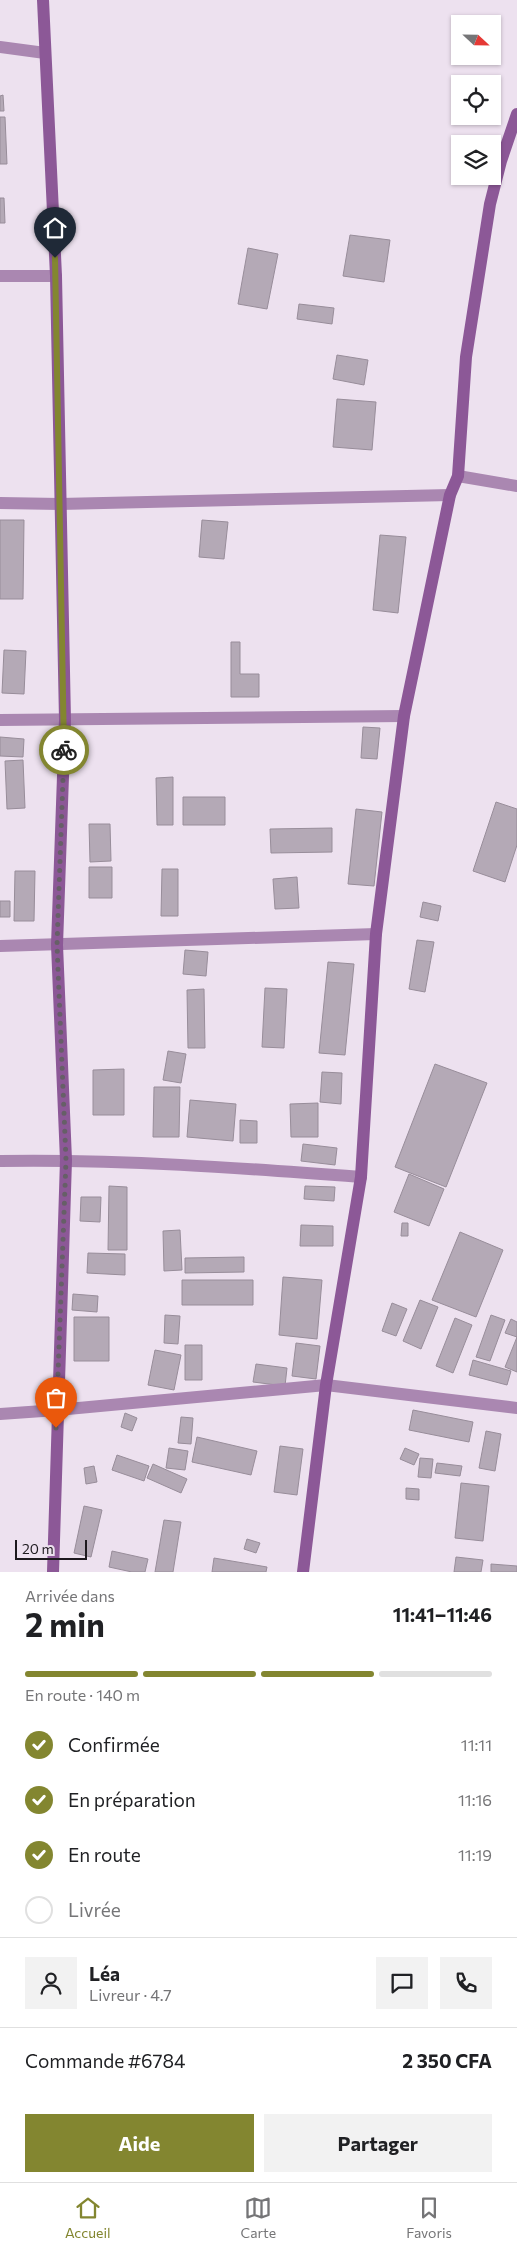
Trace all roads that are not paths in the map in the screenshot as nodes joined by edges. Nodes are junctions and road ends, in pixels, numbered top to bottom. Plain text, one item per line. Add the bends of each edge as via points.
1 (43, 0) edge
2 (0, 47) edge
3 (45, 53) junction
4 (517, 114) edge
5 (0, 276) edge
6 (56, 276) junction
7 (458, 476) junction
8 (517, 486) edge
9 (450, 495) junction
10 (0, 503) edge
11 (60, 504) junction
12 (404, 716) junction
13 (0, 720) edge
14 (65, 720) junction
15 (376, 934) junction
16 (57, 945) junction
17 (0, 946) edge
18 (66, 1160) junction
19 (0, 1161) edge
20 (361, 1177) junction
21 (326, 1385) junction
22 (517, 1408) edge
23 (57, 1410) junction
24 (0, 1414) edge
25 (54, 1572) edge
26 (303, 1572) edge

1 - 3 street
2 - 3 street
3 - 6 street
4 - 7 street via 490,204 466,357
5 - 6 street
6 - 11 street
7 - 8 street
7 - 9 street
9 - 11 street
9 - 12 street
10 - 11 street
11 - 14 street
12 - 14 street
12 - 15 street
13 - 14 street
14 - 16 street
15 - 16 street
15 - 20 street
16 - 17 street
16 - 18 street
18 - 19 street
18 - 20 street
18 - 23 street
20 - 21 street
21 - 22 street
21 - 23 street
21 - 26 street
23 - 24 street
23 - 25 street

